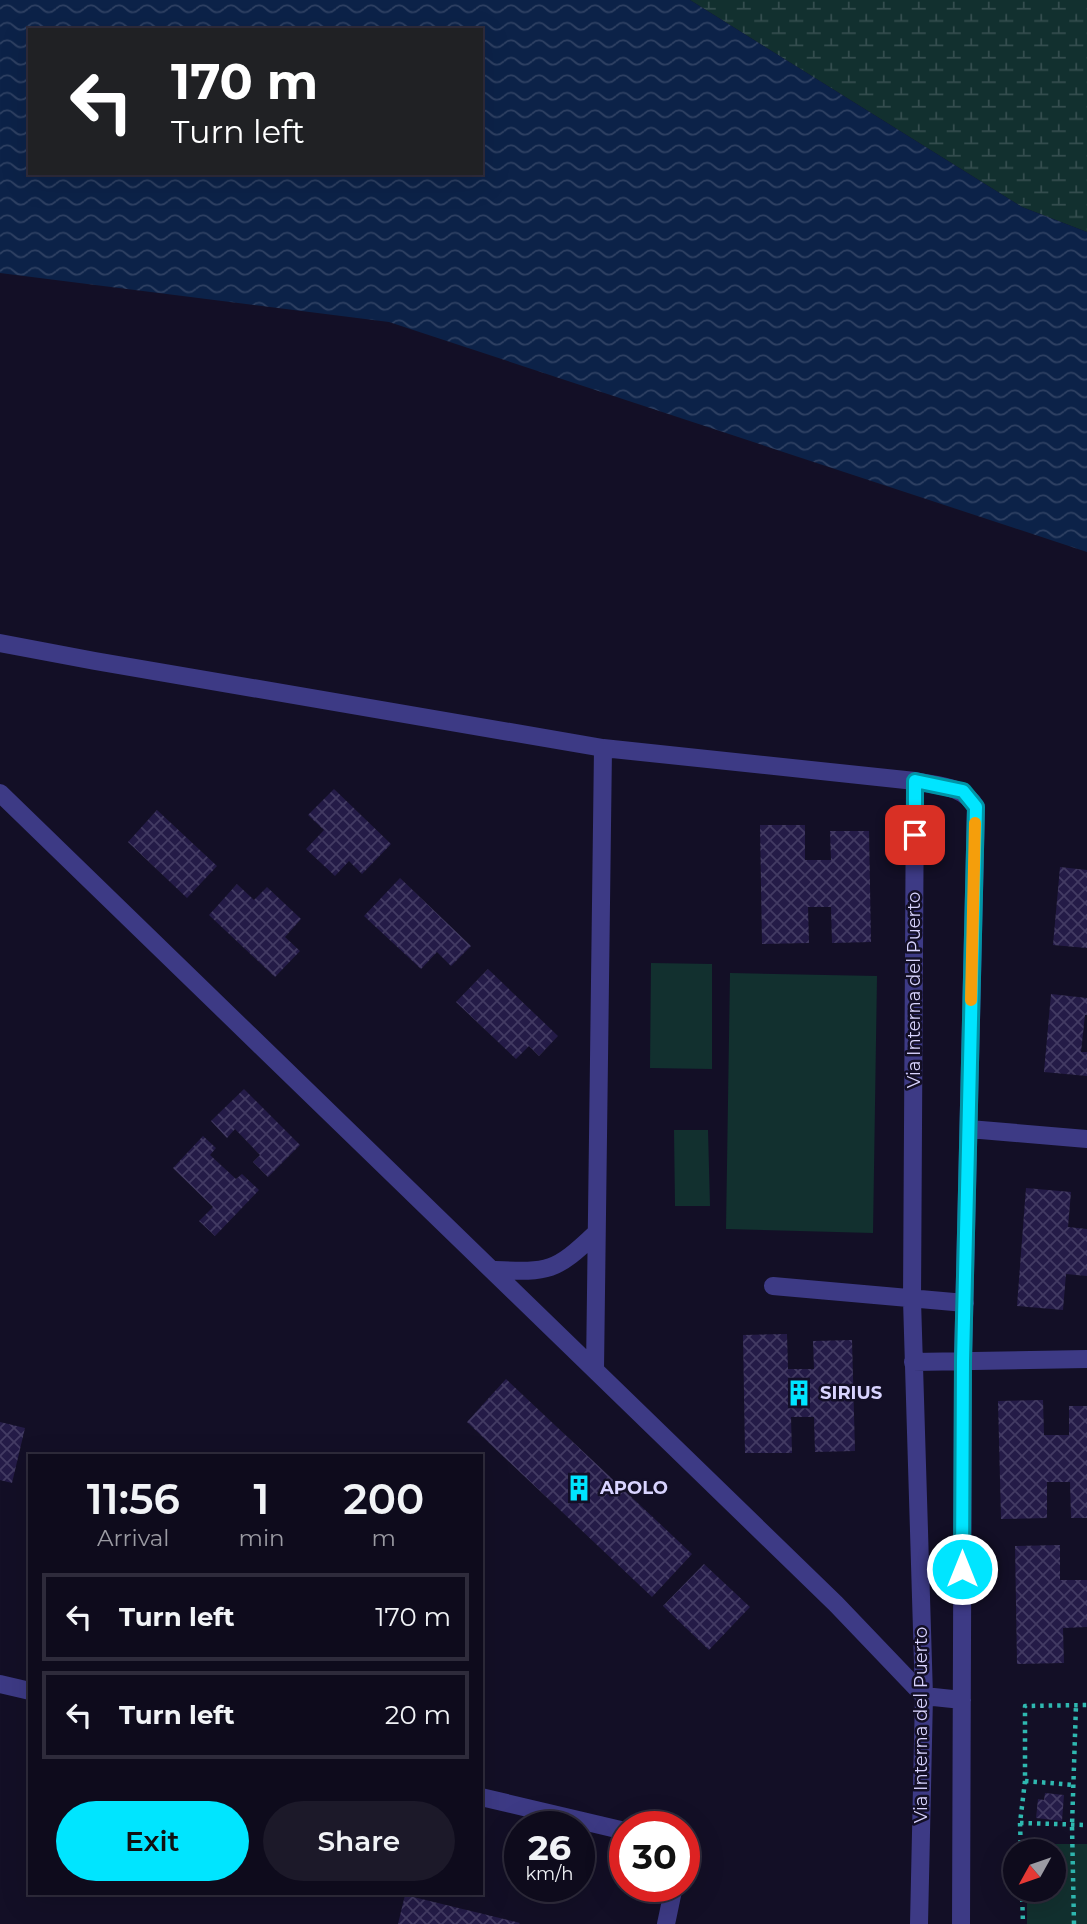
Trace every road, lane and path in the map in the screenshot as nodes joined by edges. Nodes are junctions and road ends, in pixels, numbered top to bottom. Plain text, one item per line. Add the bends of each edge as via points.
1 (0, 643) edge
2 (603, 748) junction
3 (915, 781) junction
4 (0, 793) edge
5 (969, 1129) junction
6 (1087, 1139) edge
7 (596, 1233) junction
8 (492, 1270) junction
9 (773, 1286) dead end
10 (912, 1300) junction
11 (965, 1303) junction
12 (1087, 1359) edge
13 (963, 1361) junction
14 (913, 1362) junction
15 (595, 1370) junction
16 (0, 1684) edge
17 (28, 1691) edge
18 (923, 1696) junction
19 (962, 1700) junction
20 (1076, 1705) junction
21 (1087, 1705) edge
22 (1025, 1781) junction
23 (1075, 1785) junction
24 (483, 1797) edge
25 (1020, 1823) junction
26 (1087, 1825) edge
27 (1072, 1826) junction
28 (609, 1827) edge
29 (1021, 1839) edge
30 (671, 1902) edge
31 (1022, 1902) edge
32 (666, 1924) edge
33 (919, 1924) edge
34 (961, 1924) edge
35 (1023, 1924) edge
36 (1074, 1924) edge

1 - 2 street
2 - 3 street
2 - 7 street
3 - 5 street via 963,791 976,807
3 - 10 street, Via Interna del Puerto
4 - 8 street
5 - 6 street
5 - 11 street
7 - 8 street via 550,1269
7 - 15 street
8 - 15 street
9 - 10 street
10 - 11 street
10 - 14 street, Via Interna del Puerto
11 - 13 street
12 - 13 street
13 - 14 street
13 - 19 street
14 - 18 street, Via Interna del Puerto
15 - 18 street via 836,1604
16 - 17 street
18 - 19 street
18 - 33 street, Via Interna del Puerto
19 - 34 street
20 - 21 path
20 - 22 path via 1025,1706
20 - 23 path
22 - 23 path
22 - 25 path
23 - 27 path
24 - 28 street
25 - 27 path
25 - 29 path
26 - 27 path
27 - 36 path
30 - 32 street
31 - 35 path

